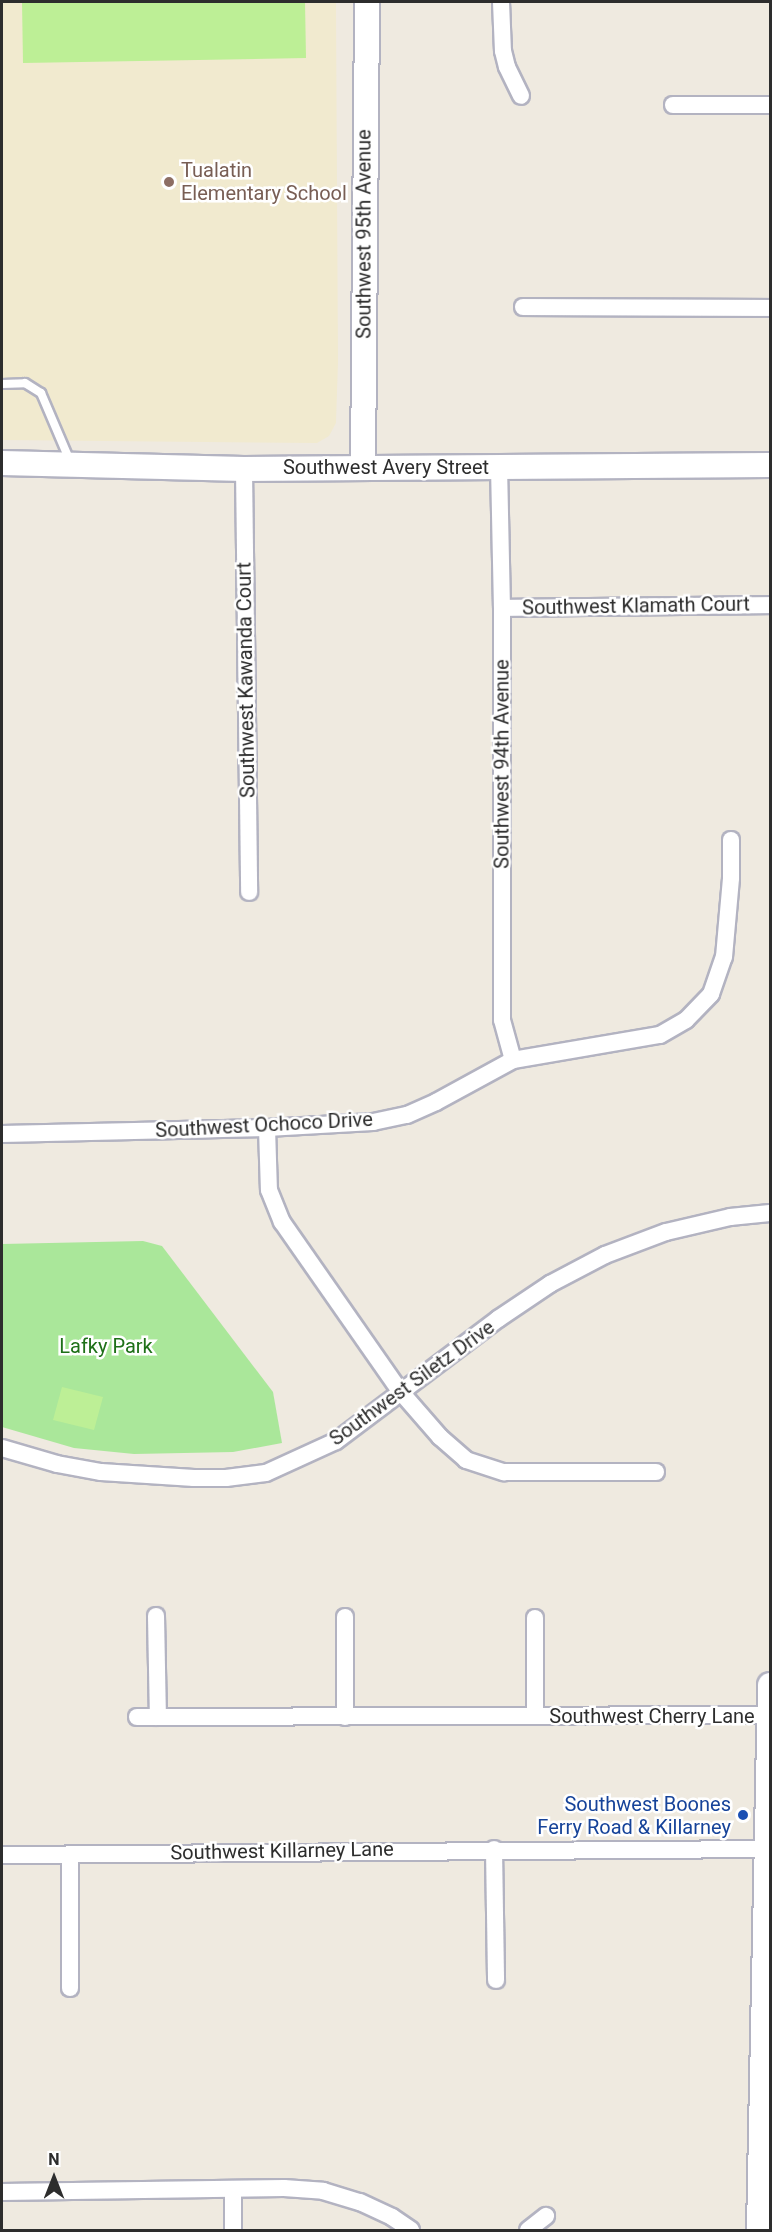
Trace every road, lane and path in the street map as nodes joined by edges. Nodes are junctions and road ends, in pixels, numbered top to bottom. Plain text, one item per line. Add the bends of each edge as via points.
1 (367, 2) edge
2 (501, 2) edge
3 (521, 96) dead end
4 (673, 105) dead end
5 (771, 105) edge
6 (523, 307) dead end
7 (771, 308) edge
8 (2, 384) edge
9 (2, 463) edge
10 (71, 465) junction
11 (771, 465) edge
12 (499, 466) junction
13 (363, 467) junction
14 (244, 469) junction
15 (771, 605) edge
16 (502, 608) junction
17 (731, 840) dead end
18 (249, 892) dead end
19 (513, 1060) junction
20 (267, 1128) junction
21 (2, 1134) edge
22 (771, 1213) edge
23 (400, 1391) junction
24 (2, 1448) edge
25 (656, 1473) dead end
26 (156, 1616) dead end
27 (345, 1617) dead end
28 (535, 1618) dead end
29 (771, 1685) edge
30 (769, 1715) junction
31 (535, 1716) junction
32 (136, 1717) dead end
33 (158, 1717) junction
34 (345, 1717) junction
35 (494, 1849) junction
36 (766, 1849) junction
37 (70, 1854) junction
38 (2, 1855) edge
39 (768, 1973) edge
40 (496, 1980) dead end
41 (70, 1988) dead end
42 (765, 2184) edge
43 (233, 2190) junction
44 (2, 2192) edge
45 (546, 2216) dead end
46 (233, 2230) edge
47 (411, 2230) edge
48 (528, 2230) edge
49 (759, 2230) edge

1 - 13 main road, Southwest 95th Avenue
2 - 3 street via 503,51
4 - 5 street
6 - 7 street
8 - 10 lane via 25,383 41,393
9 - 10 main road, Southwest Avery Street
10 - 14 main road, Southwest Avery Street
11 - 12 main road, Southwest Avery Street
12 - 13 main road, Southwest Avery Street
12 - 16 street, Southwest 94th Avenue
13 - 14 main road, Southwest Avery Street
14 - 18 street, Southwest Kawanda Court
15 - 16 street, Southwest Klamath Court
16 - 19 street, Southwest 94th Avenue via 502,1020
17 - 19 street, Southwest Ochoco Drive via 724,957 711,994 686,1020 660,1035
19 - 20 street, Southwest Ochoco Drive via 407,1115 372,1122
20 - 21 street, Southwest Ochoco Drive
20 - 23 street via 269,1190 282,1222
22 - 23 street, Southwest Siletz Drive via 730,1217 666,1232 605,1255 550,1284
23 - 24 street, Southwest Siletz Drive via 336,1441 266,1473 194,1478 101,1472
23 - 25 street via 466,1460 504,1472
26 - 33 street
27 - 34 street
28 - 31 street, Southwest Cherry Lane
29 - 30 main road
30 - 31 street, Southwest Cherry Lane
30 - 36 main road
31 - 34 street, Southwest Cherry Lane
32 - 33 street, Southwest Cherry Lane
33 - 34 street, Southwest Cherry Lane
35 - 36 street, Southwest Killarney Lane
35 - 37 street, Southwest Killarney Lane
35 - 40 street
36 - 39 main road
37 - 38 street, Southwest Killarney Lane
37 - 41 street
39 - 42 main road
42 - 49 main road
43 - 44 street
43 - 46 street
43 - 47 street via 322,2191 360,2202
45 - 48 street

